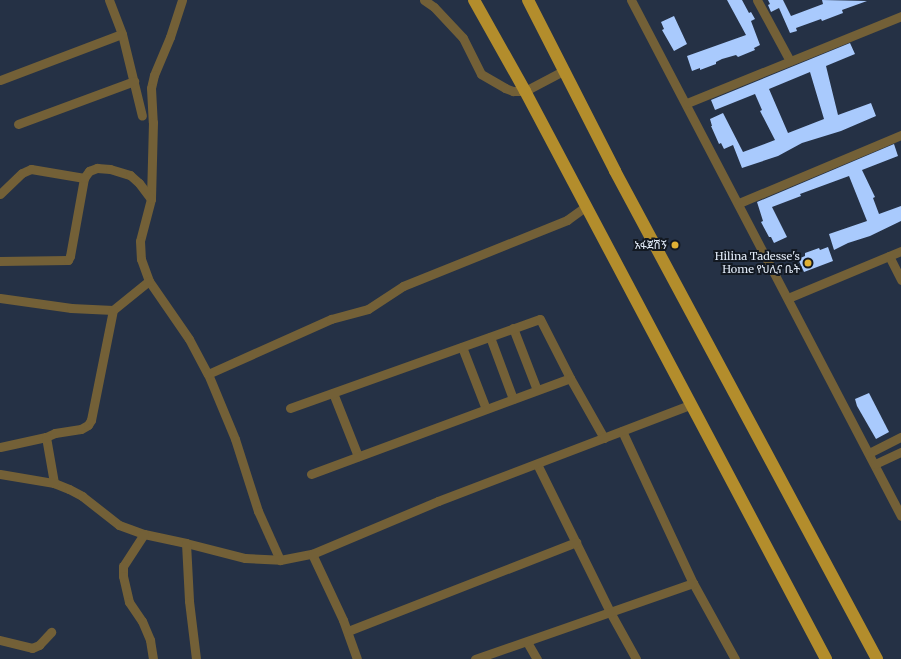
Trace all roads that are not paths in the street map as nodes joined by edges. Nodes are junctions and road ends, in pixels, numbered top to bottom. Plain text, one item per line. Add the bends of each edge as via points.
1 (109, 0) edge
2 (182, 0) edge
3 (424, 0) edge
4 (474, 0) edge
5 (528, 0) edge
6 (631, 0) edge
7 (757, 0) edge
8 (901, 16) edge
9 (122, 34) junction
10 (790, 61) junction
11 (565, 70) junction
12 (0, 80) edge
13 (134, 81) junction
14 (525, 91) junction
15 (686, 103) junction
16 (142, 116) dead end
17 (18, 124) dead end
18 (901, 135) edge
19 (84, 178) junction
20 (0, 194) edge
21 (151, 199) junction
22 (739, 203) junction
23 (585, 207) junction
24 (901, 251) edge
25 (889, 256) junction
26 (0, 261) edge
27 (901, 280) edge
28 (149, 281) junction
29 (0, 298) edge
30 (788, 298) junction
31 (113, 310) junction
32 (513, 328) junction
33 (490, 337) junction
34 (462, 347) junction
35 (208, 374) junction
36 (570, 378) junction
37 (537, 390) junction
38 (333, 393) junction
39 (513, 399) junction
40 (690, 405) junction
41 (290, 408) dead end
42 (486, 409) junction
43 (622, 431) junction
44 (46, 437) junction
45 (901, 437) edge
46 (604, 438) junction
47 (0, 447) edge
48 (901, 452) edge
49 (869, 453) junction
50 (358, 456) junction
51 (538, 464) junction
52 (875, 464) junction
53 (0, 474) edge
54 (311, 474) dead end
55 (54, 483) junction
56 (901, 516) edge
57 (144, 534) junction
58 (576, 542) junction
59 (186, 543) junction
60 (312, 554) junction
61 (280, 560) junction
62 (693, 583) junction
63 (610, 612) junction
64 (348, 631) junction
65 (51, 632) dead end
66 (0, 640) edge
67 (527, 642) junction
68 (153, 659) edge
69 (196, 659) edge
70 (357, 659) edge
71 (475, 659) edge
72 (537, 659) edge
73 (636, 659) edge
74 (735, 659) edge
75 (826, 659) edge
76 (877, 659) edge

1 - 9 street
2 - 21 street via 151,88
3 - 14 street via 463,38 481,74 509,89
4 - 14 main road
5 - 11 main road
6 - 15 street
7 - 10 street
8 - 10 street
9 - 12 street
9 - 13 street
10 - 15 street
11 - 14 street
11 - 76 main road via 619,178
13 - 16 street
13 - 17 street
14 - 23 main road
15 - 22 street
18 - 22 street
19 - 20 street via 31,169 22,173
19 - 21 street via 89,171 110,168 130,175
19 - 26 street via 68,260
21 - 28 street via 140,241 141,259
22 - 30 street
23 - 35 street via 567,220 403,286 368,309 331,319
23 - 40 main road
24 - 25 street
25 - 27 street
25 - 30 street
28 - 31 street
28 - 35 street via 189,340
29 - 31 street via 72,308
30 - 49 street
31 - 44 street via 91,420 81,429
32 - 33 street
32 - 36 street via 540,319
32 - 37 street
33 - 34 street
33 - 39 street
34 - 38 street
34 - 42 street
35 - 61 street via 235,439 258,511
36 - 37 street
36 - 46 street
37 - 39 street
38 - 41 street
38 - 50 street
39 - 42 street
40 - 43 street
40 - 75 main road
42 - 50 street
43 - 46 street
43 - 62 street
44 - 47 street
44 - 55 street
45 - 49 street
46 - 51 street
48 - 52 street
49 - 52 street
50 - 54 street
51 - 58 street
51 - 60 street via 438,501
52 - 56 street
53 - 55 street
55 - 57 street via 82,496 119,525
57 - 59 street
57 - 68 street via 123,566 123,576 129,602 142,621 150,640
58 - 63 street
58 - 64 street
59 - 61 street via 245,558
59 - 69 street
60 - 61 street
60 - 64 street
62 - 63 street
62 - 74 street
63 - 67 street
63 - 73 street
64 - 70 street
65 - 66 street via 39,645 32,648
67 - 71 street
67 - 72 street

